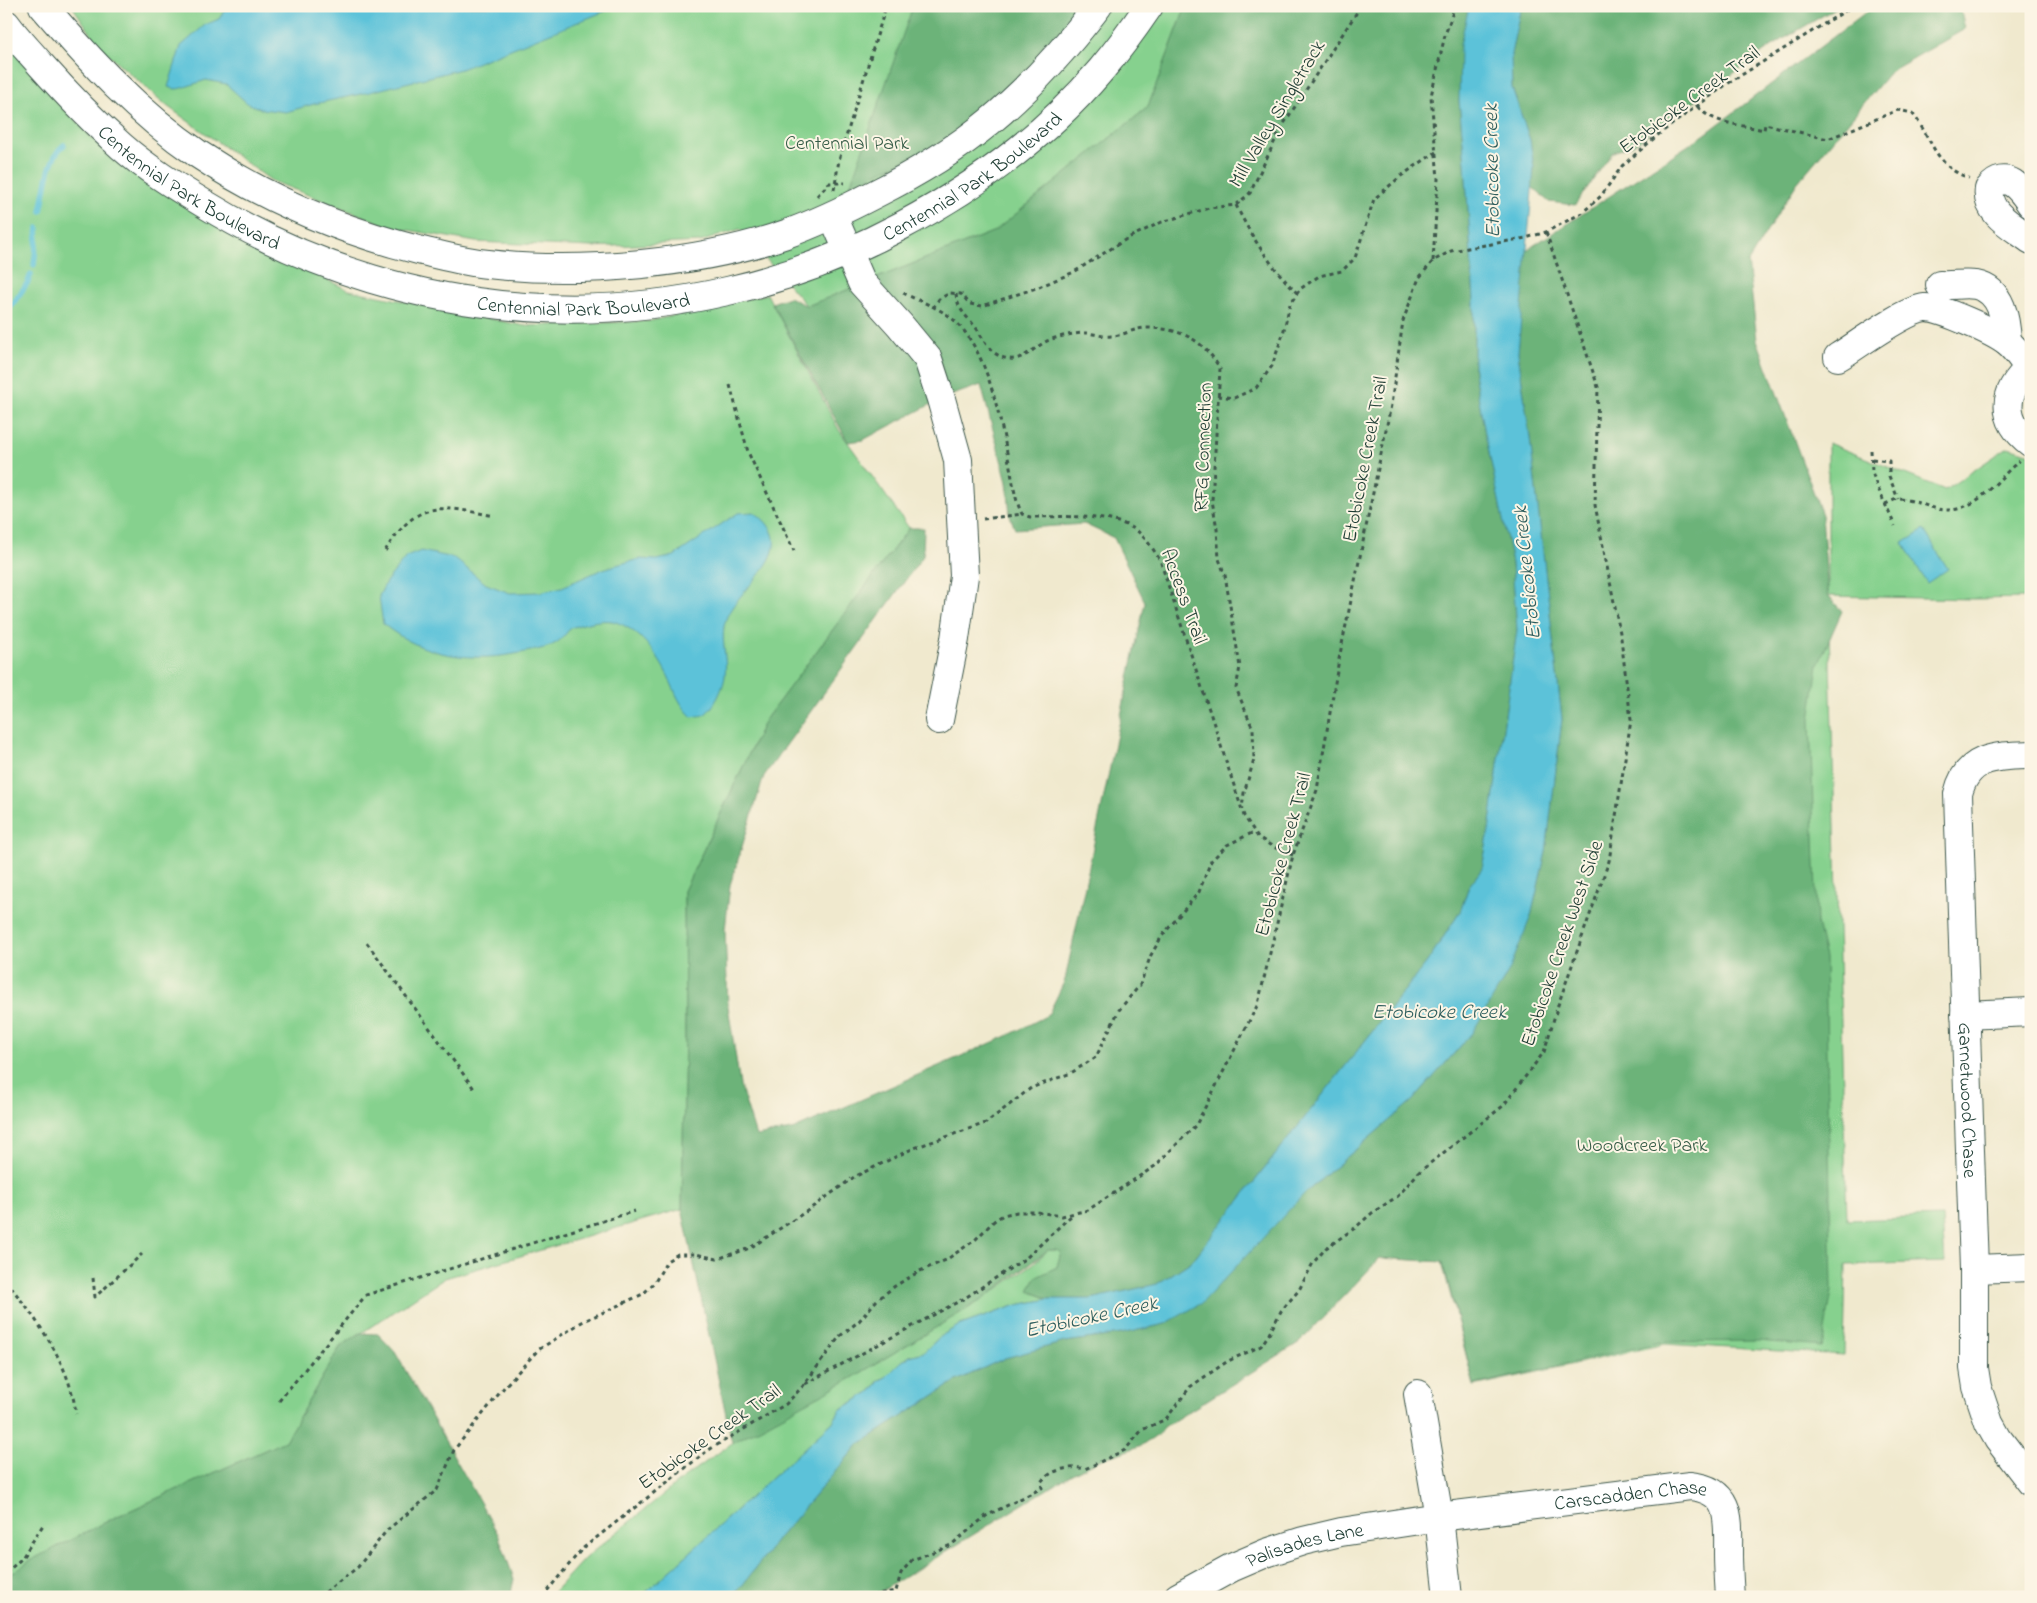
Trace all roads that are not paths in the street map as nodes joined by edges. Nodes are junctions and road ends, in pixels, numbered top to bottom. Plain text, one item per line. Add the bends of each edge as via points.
1 (43, 6) edge
2 (1098, 6) edge
3 (1150, 6) edge
4 (6, 24) edge
5 (2031, 204) edge
6 (824, 209) junction
7 (2031, 240) edge
8 (849, 252) junction
9 (1940, 285) dead end
10 (2007, 342) junction
11 (1838, 357) dead end
12 (2030, 368) edge
13 (2027, 450) edge
14 (939, 720) dead end
15 (2031, 755) edge
16 (2031, 1012) edge
17 (1965, 1015) junction
18 (2031, 1268) edge
19 (1974, 1269) junction
20 (1418, 1394) dead end
21 (2031, 1482) edge
22 (1439, 1517) junction
23 (1178, 1597) edge
24 (1448, 1597) edge
25 (1730, 1597) edge

1 - 6 street, Centennial Park Boulevard via 118,90 197,153 239,179 324,222 393,244 486,264 604,268 721,252 784,235
2 - 6 street, Centennial Park Boulevard via 1070,44 989,122 906,179
3 - 8 street, Centennial Park Boulevard via 1099,73 1010,157 928,212
4 - 8 street, Centennial Park Boulevard via 66,92 123,148 168,182 268,240 383,282 438,296 481,302 551,309 603,308 727,292 776,279
5 - 7 street via 2012,182 2001,180 1991,185 1988,193 1992,209
6 - 8 street
8 - 14 street via 862,283 928,359 958,460 964,576
9 - 10 street via 1985,288 2004,312
10 - 11 street via 1972,323 1926,308 1897,318
10 - 12 street
12 - 13 street via 2010,390 2008,400 2012,420 2025,438
15 - 17 street, Garnetwood Chase via 1988,759 1971,769 1960,783
16 - 17 street
17 - 19 street, Garnetwood Chase
18 - 19 street
19 - 21 street, Garnetwood Chase via 1974,1368 1977,1386 1998,1439
20 - 22 street
22 - 23 street, Palisades Lane via 1303,1541 1231,1568
22 - 24 street
22 - 25 street, Carscadden Chase via 1682,1486 1700,1487 1715,1495 1728,1516

